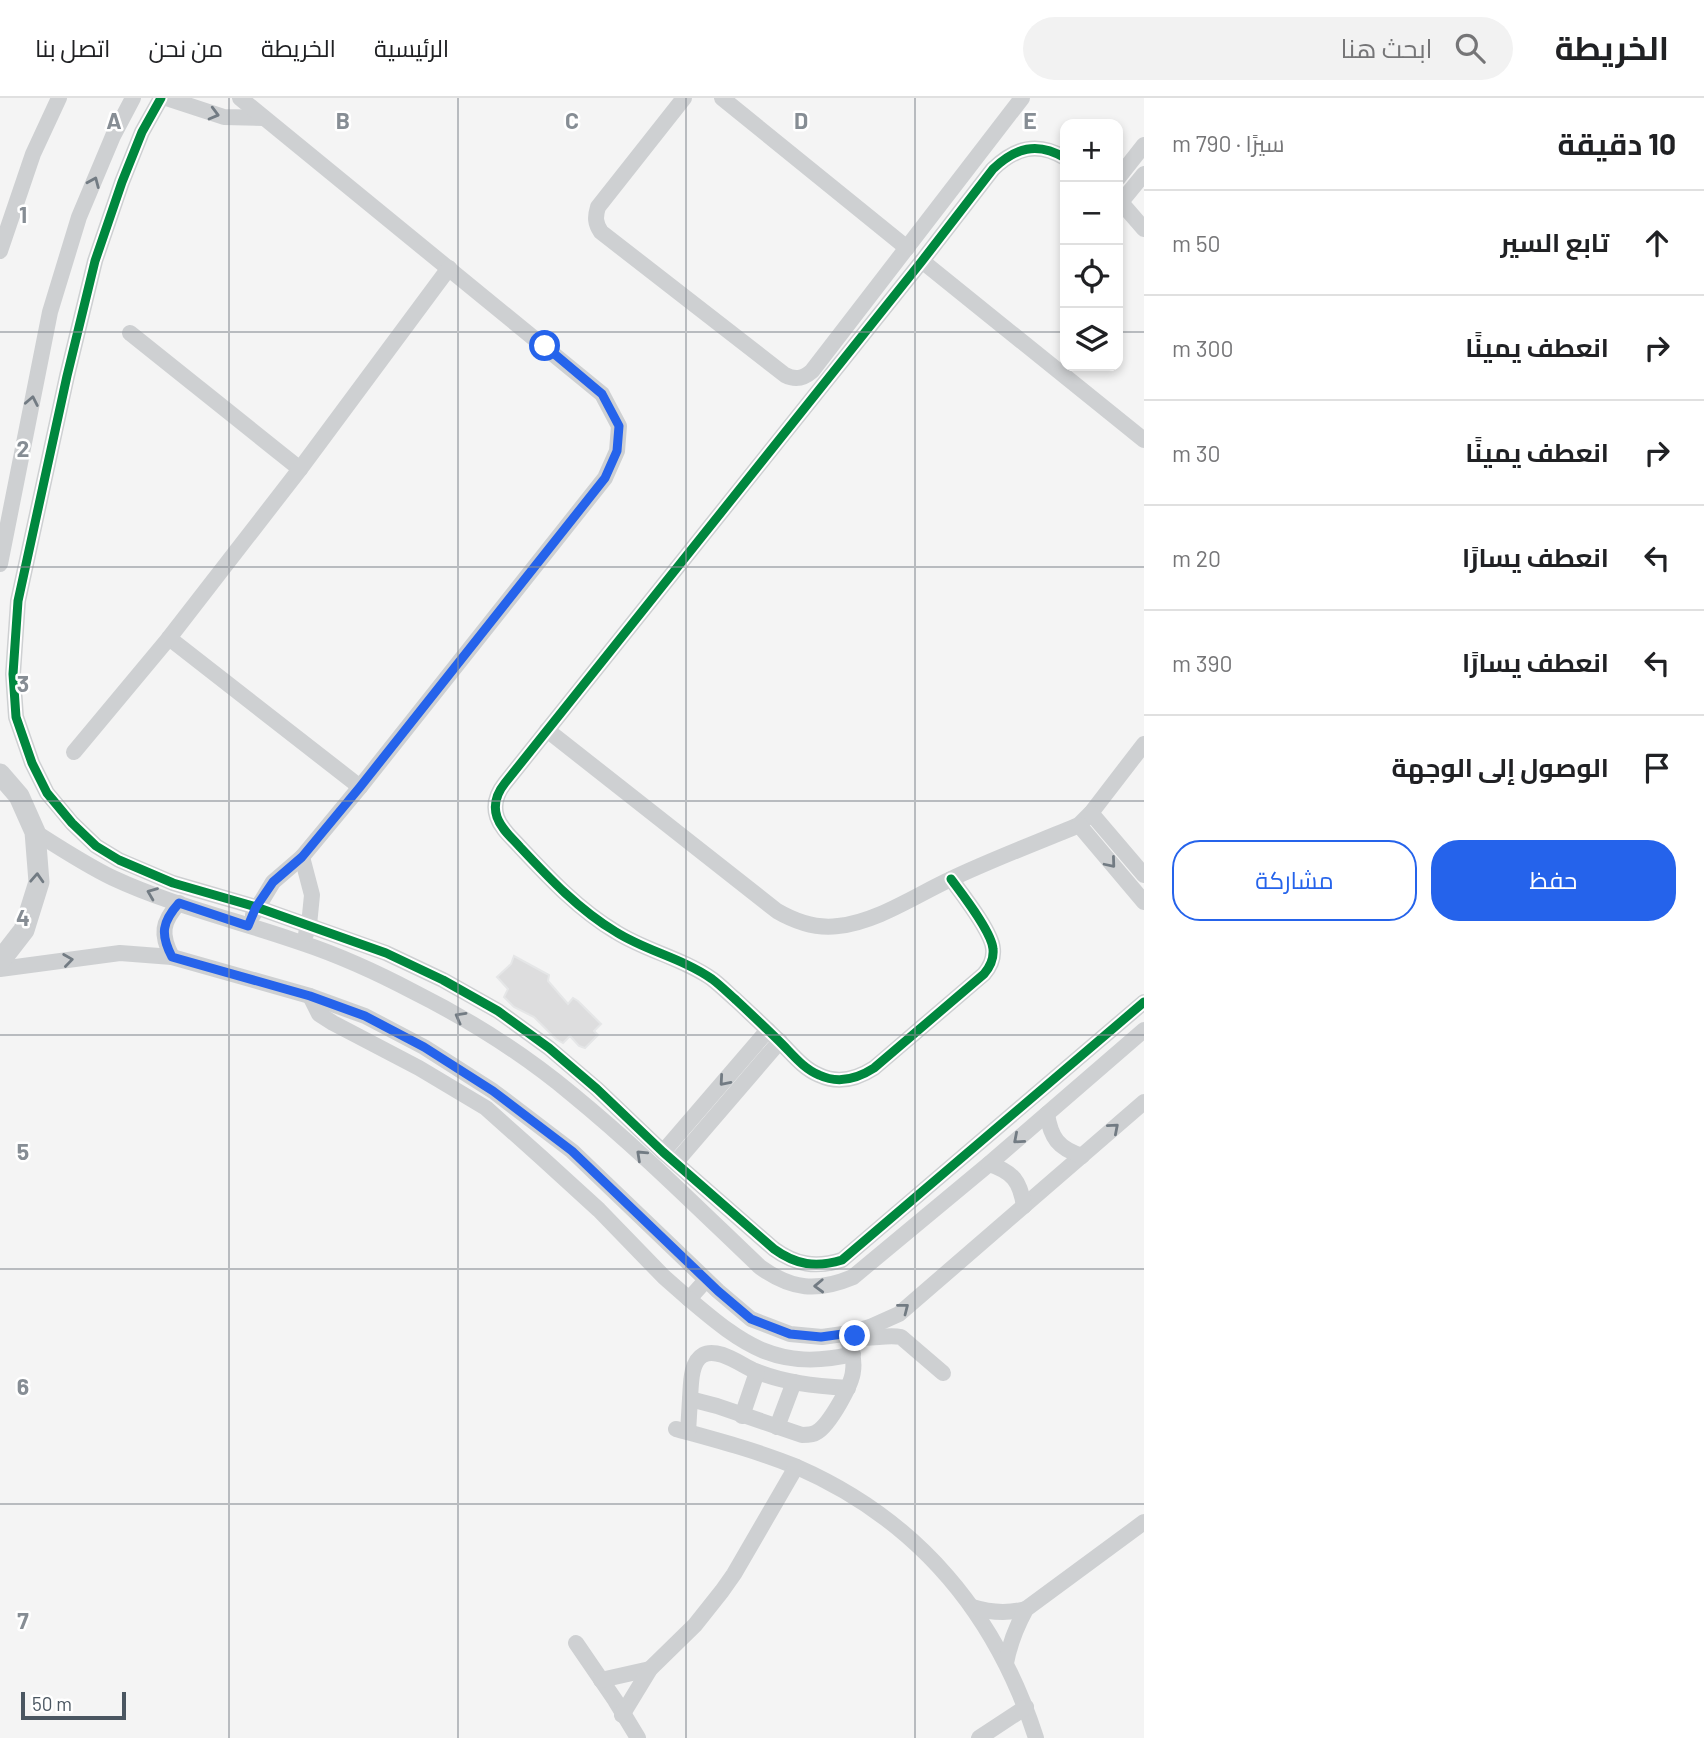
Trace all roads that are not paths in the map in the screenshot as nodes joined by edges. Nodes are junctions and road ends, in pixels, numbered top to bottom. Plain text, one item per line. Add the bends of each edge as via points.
1 (59, 98) edge
2 (133, 98) edge
3 (163, 98) edge
4 (240, 98) edge
5 (684, 98) edge
6 (722, 98) edge
7 (1017, 100) edge
8 (264, 118) junction
9 (1144, 145) edge
10 (1060, 155) edge
11 (1123, 172) edge
12 (1144, 174) edge
13 (1123, 196) edge
14 (1123, 205) edge
15 (1144, 229) edge
16 (907, 247) junction
17 (0, 251) edge
18 (922, 261) junction
19 (449, 268) junction
20 (130, 333) dead end
21 (1144, 440) edge
22 (300, 469) junction
23 (0, 564) edge
24 (169, 638) junction
25 (547, 730) junction
26 (1144, 744) edge
27 (74, 752) dead end
28 (0, 774) edge
29 (360, 787) junction
30 (1091, 813) junction
31 (1079, 825) junction
32 (35, 832) junction
33 (302, 857) junction
34 (1144, 874) edge
35 (951, 878) junction
36 (1144, 902) edge
37 (179, 903) junction
38 (256, 907) junction
39 (309, 925) junction
40 (248, 926) junction
41 (304, 944) junction
42 (172, 957) junction
43 (0, 961) edge
44 (0, 969) edge
45 (310, 996) junction
46 (1144, 1002) edge
47 (1144, 1030) edge
48 (774, 1035) junction
49 (1144, 1102) edge
50 (1047, 1114) junction
51 (1082, 1156) junction
52 (669, 1157) junction
53 (989, 1164) junction
54 (1024, 1206) junction
55 (706, 1280) junction
56 (689, 1299) junction
57 (848, 1333) junction
58 (853, 1354) junction
59 (757, 1371) junction
60 (943, 1373) dead end
61 (794, 1382) junction
62 (848, 1388) junction
63 (690, 1399) junction
64 (742, 1416) junction
65 (777, 1427) junction
66 (796, 1467) junction
67 (1144, 1522) edge
68 (972, 1606) junction
69 (1027, 1609) junction
70 (576, 1643) dead end
71 (1006, 1663) junction
72 (650, 1669) junction
73 (601, 1679) junction
74 (1026, 1707) junction
75 (622, 1714) junction
76 (638, 1738) edge
77 (979, 1738) edge
78 (1036, 1738) edge

1 - 17 street via 33,154
23 -> 2 street via 50,312 79,217
3 -> 8 street via 224,117
3 - 38 street via 142,132 94,261 18,601 13,674 16,717 47,793 96,846 173,884
4 - 8 street
5 - 16 street via 598,207 597,225 785,375 799,379 812,371
6 - 16 street
7 - 16 street
8 - 19 street
9 - 11 street
10 - 18 street via 1038,148 1006,158
12 - 13 street
14 - 15 street
18 - 21 street
18 - 25 street
19 - 22 street
19 - 29 street via 602,394 619,426 617,451 605,478
20 - 22 street
22 - 24 street
24 - 27 street
24 - 29 street
25 - 35 street via 767,904 801,922 836,927 854,924
25 - 48 street via 499,790 497,817 505,830 577,904 614,931 714,980
26 - 30 street
28 - 32 street via 19,796
29 - 33 street
30 - 31 street
30 - 34 street
31 - 35 street
31 -> 36 street
37 -> 32 street via 113,878
43 -> 32 street via 24,930 39,882
33 - 38 street via 273,882
33 - 39 street via 312,895
35 - 48 street via 991,938 993,954 984,974 874,1068 850,1079 823,1077 807,1068
37 - 40 street
37 - 42 street via 164,935
38 - 39 street
38 - 40 street
39 - 41 street
39 - 52 street via 443,979 498,1012 549,1048
40 - 41 street
53 -> 41 street via 853,1278 835,1285 795,1286 760,1267 621,1136 523,1057 415,992
44 -> 42 street via 120,953
42 - 45 street
45 - 55 street via 365,1016 493,1091 572,1151
45 - 56 street via 318,1014 485,1108
46 - 52 street via 842,1260 828,1265 786,1258
47 - 50 street
48 - 52 street
51 -> 49 street
50 - 51 street via 1056,1141
50 -> 53 street
51 - 54 street
53 - 54 street via 1014,1178
57 -> 54 street via 899,1314
55 - 56 street
55 - 57 street via 751,1319 790,1334 821,1337
56 - 58 street via 726,1330 778,1356 803,1360
57 - 58 street
57 - 60 street via 906,1340
58 - 62 street
59 - 61 street
59 - 63 street via 710,1352 700,1356 694,1364
59 - 64 street
61 - 62 street
61 - 65 street
62 - 65 street via 818,1432 802,1436
63 - 64 street
63 - 66 street via 682,1430
64 - 65 street
66 - 68 street via 837,1487 911,1539
66 - 72 street via 722,1591
67 - 69 street
68 - 69 street via 999,1613
68 - 71 street
69 - 71 street via 1009,1644
70 - 73 street
71 - 74 street
72 - 73 street
72 - 75 street
73 - 75 street
74 - 77 street
74 - 78 street
75 - 76 street

